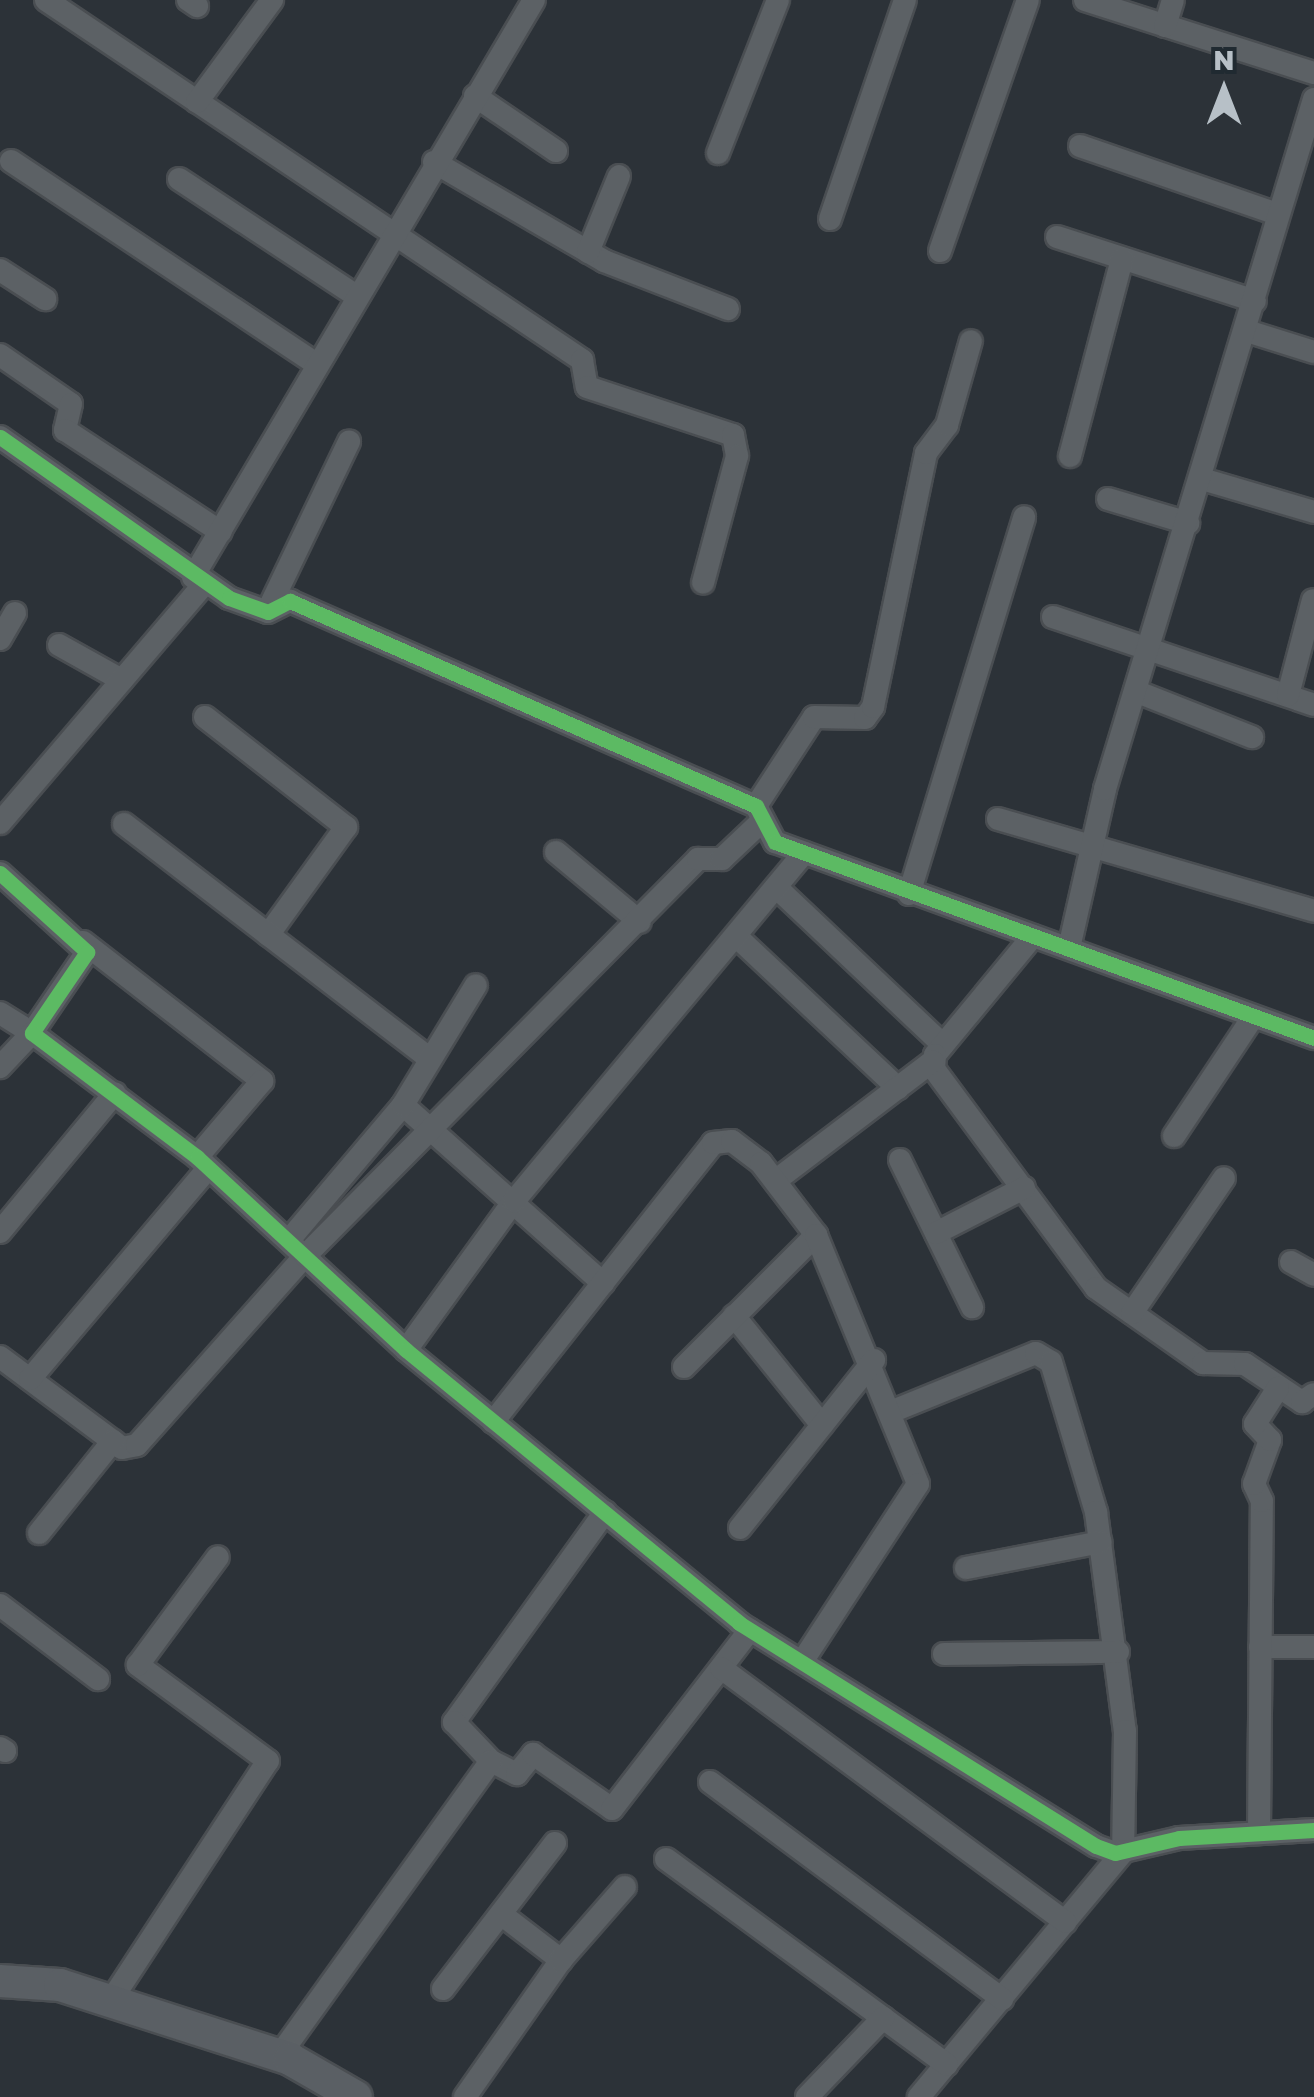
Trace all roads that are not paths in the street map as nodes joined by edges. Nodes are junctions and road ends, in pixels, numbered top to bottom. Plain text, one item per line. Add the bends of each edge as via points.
1 (46, 0) edge
2 (272, 0) edge
3 (534, 0) edge
4 (778, 0) edge
5 (905, 0) edge
6 (1028, 0) edge
7 (1085, 0) edge
8 (1173, 0) edge
9 (1164, 26) junction
10 (1314, 74) edge
11 (475, 96) junction
12 (1314, 99) edge
13 (197, 102) junction
14 (1080, 146) dead end
15 (556, 152) dead end
16 (718, 152) dead end
17 (1305, 159) edge
18 (11, 162) dead end
19 (434, 162) junction
20 (619, 176) dead end
21 (179, 178) dead end
22 (1278, 214) junction
23 (830, 219) dead end
24 (390, 232) junction
25 (1057, 237) dead end
26 (940, 250) dead end
27 (588, 252) junction
28 (1122, 258) junction
29 (0, 270) edge
30 (355, 295) junction
31 (44, 299) dead end
32 (1255, 302) junction
33 (728, 309) dead end
34 (1247, 331) junction
35 (971, 341) dead end
36 (1314, 352) edge
37 (0, 356) edge
38 (316, 364) junction
39 (0, 437) edge
40 (349, 442) dead end
41 (1070, 456) dead end
42 (1202, 479) junction
43 (1108, 499) dead end
44 (1314, 512) edge
45 (1024, 517) dead end
46 (1188, 523) junction
47 (221, 532) junction
48 (198, 581) junction
49 (703, 583) dead end
50 (1313, 600) edge
51 (268, 612) junction
52 (15, 613) dead end
53 (1054, 617) dead end
54 (0, 639) edge
55 (59, 644) dead end
56 (1148, 648) junction
57 (122, 680) junction
58 (1135, 691) junction
59 (1288, 696) junction
60 (1314, 704) edge
61 (204, 717) dead end
62 (1252, 737) dead end
63 (759, 814) junction
64 (998, 820) dead end
65 (0, 823) edge
66 (124, 824) dead end
67 (1094, 848) junction
68 (556, 852) dead end
69 (804, 853) junction
70 (0, 873) edge
71 (776, 887) junction
72 (909, 894) junction
73 (1314, 912) edge
74 (640, 922) junction
75 (268, 934) junction
76 (1032, 936) junction
77 (737, 937) junction
78 (83, 942) junction
79 (1069, 948) junction
80 (476, 985) dead end
81 (0, 1012) edge
82 (1253, 1017) junction
83 (32, 1033) junction
84 (1314, 1038) edge
85 (938, 1053) junction
86 (428, 1058) junction
87 (0, 1066) edge
88 (898, 1088) junction
89 (115, 1093) junction
90 (403, 1105) junction
91 (434, 1129) junction
92 (1174, 1136) dead end
93 (900, 1160) dead end
94 (201, 1164) junction
95 (778, 1178) junction
96 (1224, 1178) dead end
97 (1024, 1188) junction
98 (514, 1200) junction
99 (0, 1232) edge
100 (816, 1234) junction
101 (936, 1234) junction
102 (297, 1248) junction
103 (1290, 1262) dead end
104 (1314, 1275) edge
105 (603, 1283) junction
106 (972, 1307) dead end
107 (1132, 1314) junction
108 (734, 1316) junction
109 (406, 1350) junction
110 (0, 1357) edge
111 (874, 1360) junction
112 (684, 1366) dead end
113 (30, 1379) junction
114 (1278, 1388) junction
115 (1314, 1394) edge
116 (893, 1411) junction
117 (493, 1422) junction
118 (822, 1426) junction
119 (112, 1441) junction
120 (605, 1512) junction
121 (740, 1528) dead end
122 (40, 1532) dead end
123 (1101, 1542) junction
124 (218, 1558) dead end
125 (966, 1568) dead end
126 (0, 1604) edge
127 (750, 1630) junction
128 (1260, 1646) junction
129 (1314, 1646) edge
130 (1118, 1652) junction
131 (944, 1654) dead end
132 (802, 1662) junction
133 (721, 1668) junction
134 (98, 1679) dead end
135 (491, 1761) junction
136 (710, 1782) dead end
137 (1314, 1830) edge
138 (1258, 1832) junction
139 (555, 1843) dead end
140 (1123, 1852) junction
141 (666, 1859) dead end
142 (625, 1887) dead end
143 (501, 1914) junction
144 (1066, 1922) junction
145 (561, 1960) junction
146 (0, 1981) edge
147 (443, 1989) dead end
148 (1002, 1999) junction
149 (110, 2002) junction
150 (883, 2018) junction
151 (279, 2056) junction
152 (947, 2065) junction
153 (356, 2097) edge
154 (466, 2097) edge
155 (806, 2097) edge
156 (919, 2097) edge

1 - 13 street
2 - 13 street
3 - 11 street
4 - 16 street
5 - 23 street
6 - 26 street
7 - 9 street
8 - 9 street
9 - 10 street
11 - 15 street
11 - 19 street
12 - 17 street
13 - 24 street
14 - 22 street
17 - 22 street
18 - 38 street
19 - 24 street
19 - 27 street
20 - 27 street
21 - 30 street
22 - 32 street
24 - 30 street
24 - 49 street via 582,360 587,387 733,435 737,456
25 - 28 street
27 - 33 street
28 - 32 street
28 - 41 street
29 - 31 street
30 - 38 street
32 - 34 street
34 - 36 street
34 - 42 street
35 - 63 street via 947,425 926,452 873,706 866,718 814,717
37 - 47 street via 71,404 65,430
38 - 47 street
39 - 48 street
40 - 51 street
42 - 44 street
42 - 46 street
43 - 46 street
45 - 72 street
46 - 56 street
47 - 48 street
48 - 51 street
48 - 57 street
50 - 59 street
51 - 63 street via 290,601
52 - 54 street
53 - 56 street
55 - 57 street
56 - 58 street
56 - 59 street
57 - 65 street
58 - 62 street
58 - 67 street
59 - 60 street
61 - 75 street via 346,828
63 - 69 street via 774,842
63 - 74 street via 722,859 698,859
64 - 67 street
66 - 75 street
67 - 73 street
67 - 79 street
68 - 74 street
69 - 71 street
69 - 72 street
70 - 78 street
71 - 77 street
71 - 85 street
72 - 76 street
74 - 91 street
75 - 86 street
76 - 79 street
76 - 85 street
77 - 88 street
77 - 98 street
78 - 83 street via 85,962
78 - 94 street via 262,1081
79 - 82 street
80 - 86 street
81 - 83 street
82 - 84 street
82 - 92 street
83 - 87 street
83 - 89 street
85 - 88 street
85 - 97 street
86 - 90 street
88 - 95 street
89 - 94 street
89 - 99 street
90 - 91 street
90 - 102 street
91 - 98 street
91 - 102 street
93 - 101 street
94 - 102 street
94 - 113 street
95 - 100 street
95 - 105 street via 732,1141 713,1143
96 - 107 street
97 - 101 street
97 - 107 street via 1096,1288
98 - 105 street
98 - 109 street
100 - 108 street
100 - 111 street
101 - 106 street
102 - 109 street
102 - 119 street via 137,1444
103 - 104 street
105 - 117 street
107 - 114 street via 1203,1363 1245,1364
108 - 112 street
108 - 118 street
109 - 117 street
110 - 113 street
111 - 116 street
111 - 118 street
113 - 119 street
114 - 115 street via 1302,1402
114 - 128 street via 1254,1424 1270,1440 1254,1484 1262,1501
116 - 123 street via 1046,1355
116 - 132 street via 917,1472 916,1496
117 - 120 street
118 - 121 street
119 - 122 street
120 - 127 street
120 - 135 street via 454,1722
123 - 125 street
123 - 130 street
124 - 149 street via 138,1664 268,1761
126 - 134 street
127 - 132 street
127 - 133 street
128 - 129 street
128 - 138 street
130 - 131 street
130 - 140 street
132 - 140 street via 1096,1846
133 - 135 street via 612,1809 533,1754 517,1774
133 - 144 street
135 - 151 street
136 - 148 street
137 - 138 street
138 - 140 street
139 - 143 street
140 - 144 street
141 - 150 street
142 - 145 street
143 - 145 street
143 - 147 street
144 - 148 street
145 - 154 street
146 - 149 main road
148 - 152 street
149 - 151 main road
150 - 152 street
150 - 155 street
151 - 153 main road
152 - 156 street

